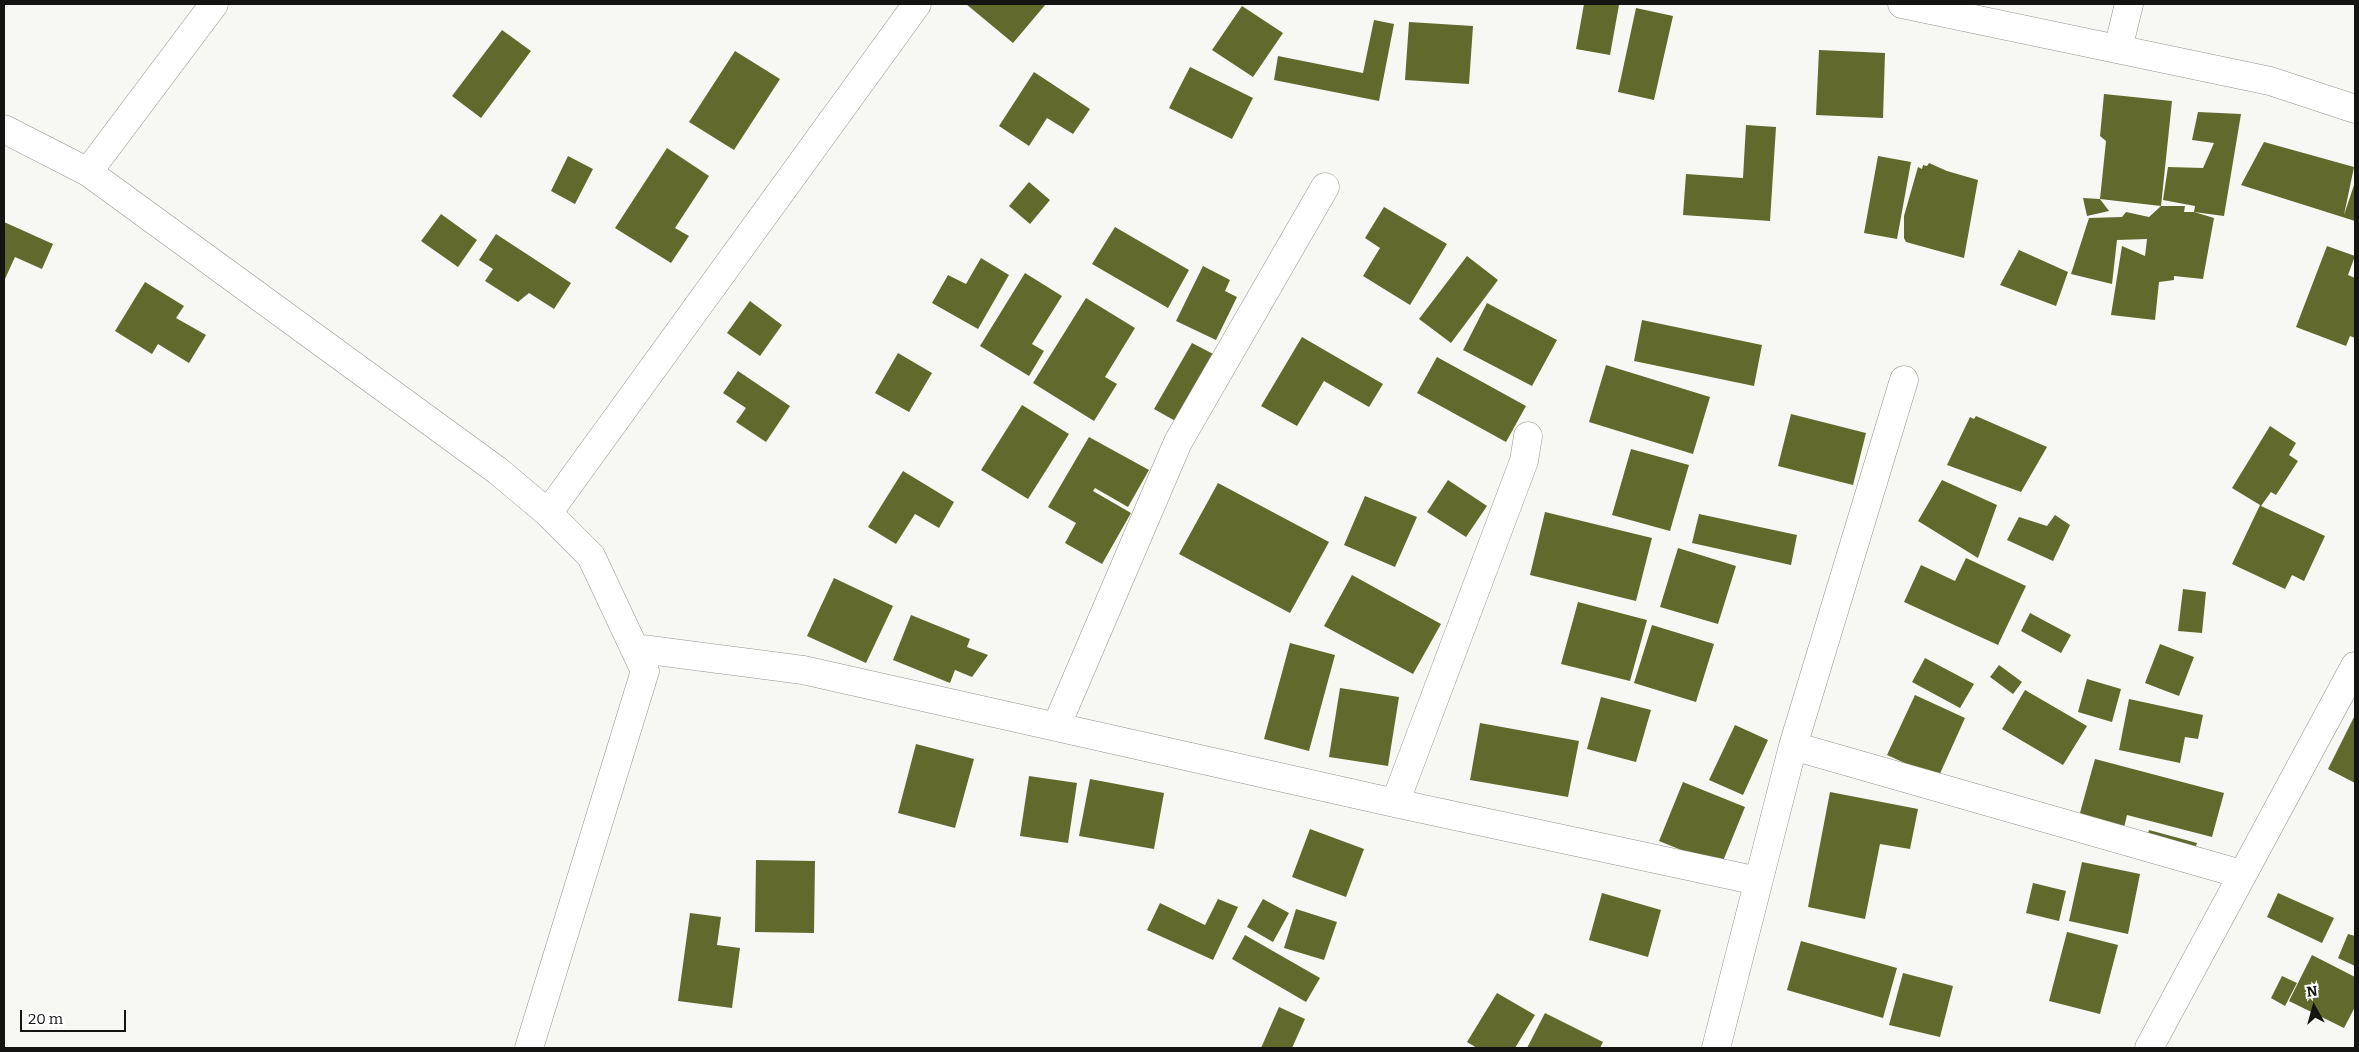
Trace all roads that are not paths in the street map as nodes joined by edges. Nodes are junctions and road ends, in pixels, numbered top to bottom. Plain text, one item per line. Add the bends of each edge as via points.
1 (214, 4) edge
2 (917, 4) edge
3 (1902, 4) edge
4 (2129, 4) edge
5 (2118, 49) junction
6 (2355, 109) edge
7 (4, 129) edge
8 (88, 172) junction
9 (1325, 187) dead end
10 (1904, 380) dead end
11 (1528, 436) dead end
12 (548, 513) junction
13 (634, 648) junction
14 (2355, 666) edge
15 (1056, 727) junction
16 (1793, 746) junction
17 (1395, 803) junction
18 (2241, 874) junction
19 (1758, 881) junction
20 (528, 1048) edge
21 (1716, 1048) edge
22 (2149, 1048) edge

1 - 8 street
2 - 12 street
3 - 5 street
4 - 5 street
5 - 6 street via 2270,81
7 - 8 street
8 - 12 street via 498,472
9 - 15 street via 1178,442
10 - 16 street
11 - 17 street via 1524,462
12 - 13 street via 591,556
13 - 15 street via 803,670
13 - 20 street via 645,671
14 - 18 street
15 - 17 street
16 - 18 street
16 - 19 street
17 - 19 street
18 - 22 street
19 - 21 street

